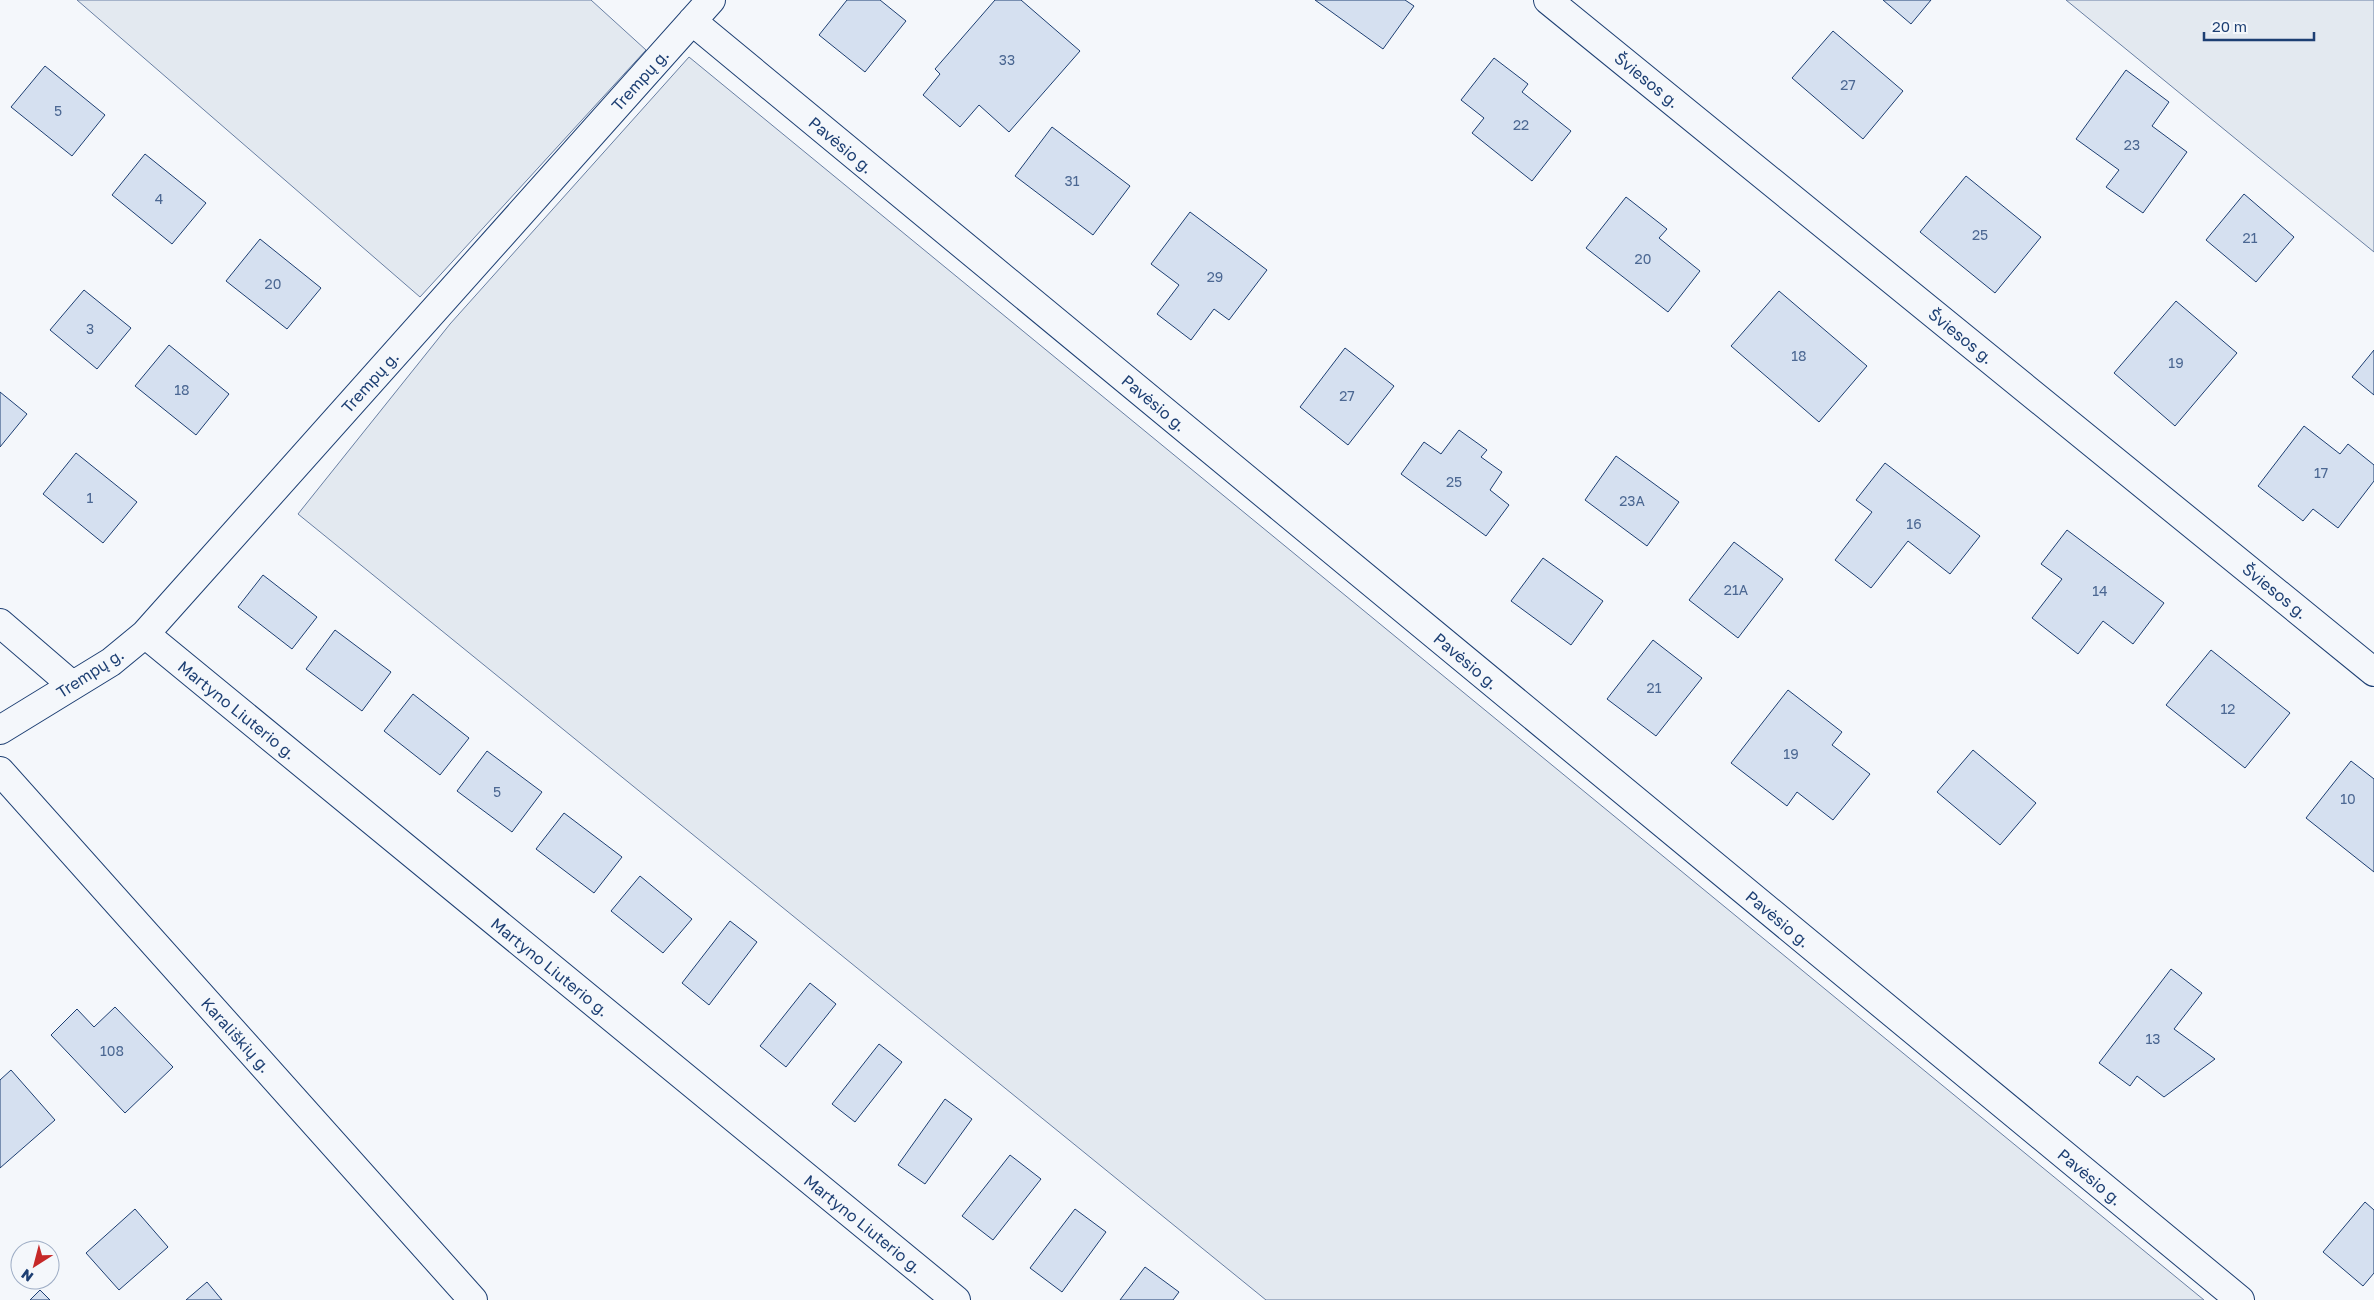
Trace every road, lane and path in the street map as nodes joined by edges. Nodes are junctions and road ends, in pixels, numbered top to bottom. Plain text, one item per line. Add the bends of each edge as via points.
1 (711, 0) edge
2 (1548, 0) edge
3 (692, 21) junction
4 (0, 623) edge
5 (145, 634) junction
6 (2374, 672) edge
7 (72, 685) junction
8 (0, 730) edge
9 (0, 771) edge
10 (473, 1300) edge
11 (956, 1300) edge
12 (2240, 1300) edge

1 - 3 street, Trempų g.
2 - 6 street, Šviesos g.
3 - 5 street, Trempų g.
3 - 12 street, Pavėsio g.
4 - 7 street
5 - 7 street, Trempų g. via 112,662
5 - 11 street, Martyno Liuterio g.
7 - 8 street, Trempų g.
9 - 10 street, Karališkių g.

